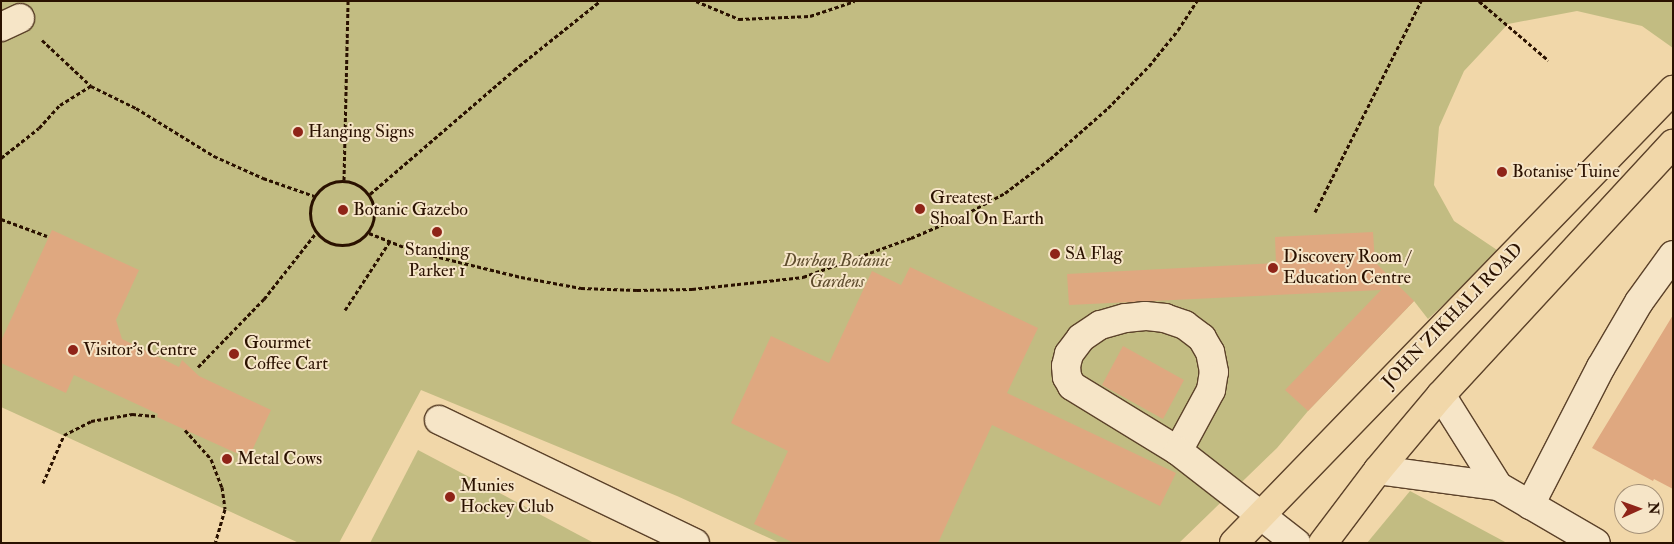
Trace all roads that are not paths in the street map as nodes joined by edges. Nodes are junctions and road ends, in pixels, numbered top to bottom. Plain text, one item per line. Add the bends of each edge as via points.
1 (1673, 90) edge
2 (1673, 144) edge
3 (1673, 255) edge
4 (1440, 395) junction
5 (439, 420) dead end
6 (1178, 450) junction
7 (1378, 470) junction
8 (1498, 486) junction
9 (1530, 505) junction
10 (1261, 515) junction
11 (696, 543) edge
12 (1234, 543) edge
13 (1296, 543) edge
14 (1323, 543) edge
15 (1596, 543) edge

1 - 10 main road, JOHN ZIKHALI ROAD
2 - 4 main road
3 - 9 street via 1639,302 1601,367
4 - 7 main road
4 - 8 street
5 - 11 street
6 - 6 street via 1211,390 1214,372 1210,352 1202,338 1185,325 1145,316 1100,325 1081,338 1069,354 1066,366 1072,386
6 - 10 street
7 - 8 street
7 - 14 main road
8 - 9 street
9 - 15 street
10 - 12 main road, JOHN ZIKHALI ROAD
10 - 13 street

